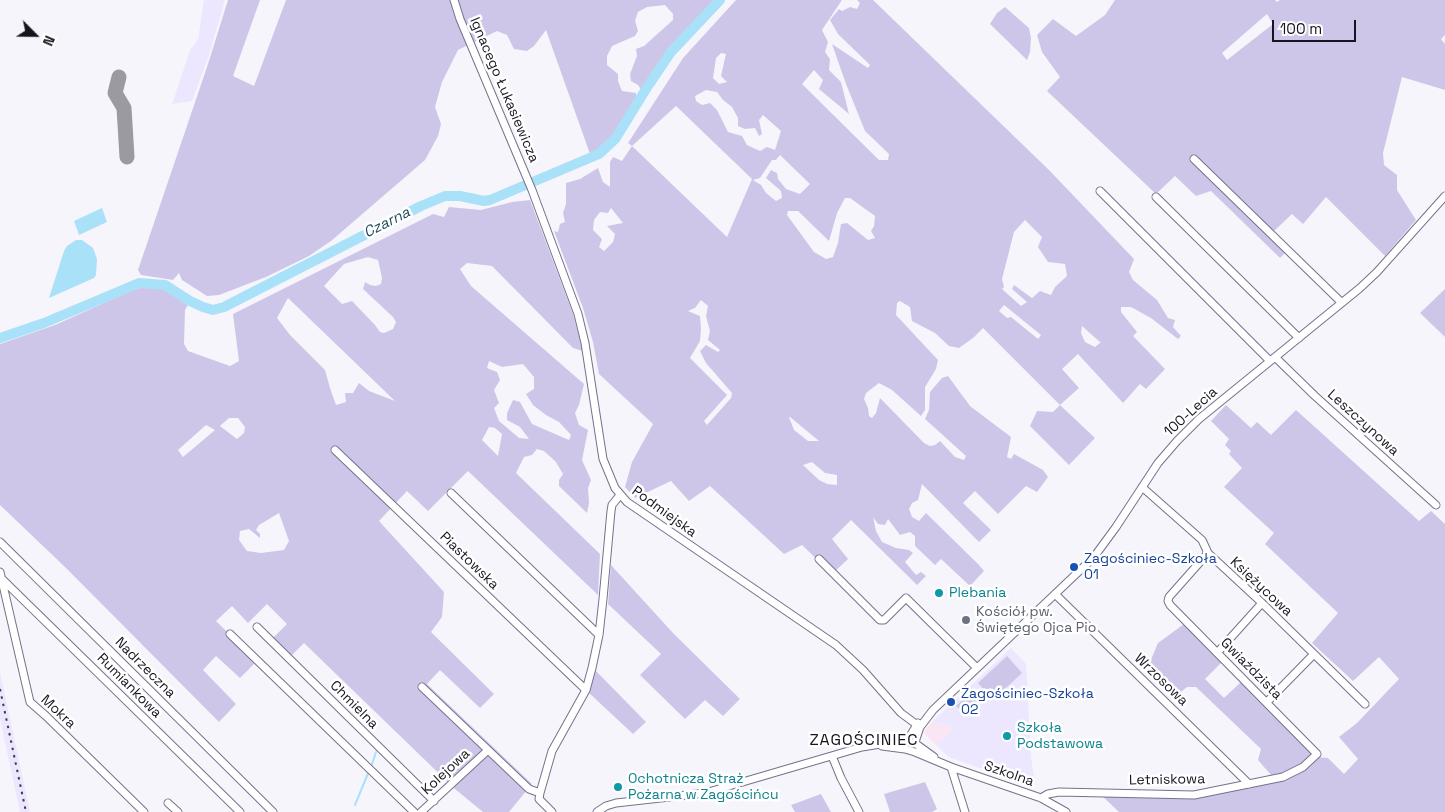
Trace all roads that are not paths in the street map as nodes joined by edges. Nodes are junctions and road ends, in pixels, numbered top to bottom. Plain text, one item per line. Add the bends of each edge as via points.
1 (454, 0) edge
2 (1194, 159) dead end
3 (532, 190) joint
4 (1100, 191) dead end
5 (1445, 196) edge
6 (1156, 197) dead end
7 (1341, 302) junction
8 (1299, 338) junction
9 (1273, 359) junction
10 (335, 450) dead end
11 (1142, 487) junction
12 (452, 493) dead end
13 (620, 495) junction
14 (1436, 505) dead end
15 (0, 542) edge
16 (1208, 554) junction
17 (819, 559) dead end
18 (1, 575) edge
19 (1056, 595) junction
20 (1262, 603) junction
21 (257, 626) dead end
22 (230, 634) dead end
23 (598, 635) junction
24 (1217, 653) junction
25 (1314, 654) junction
26 (977, 668) junction
27 (422, 688) dead end
28 (586, 690) junction
29 (1267, 702) junction
30 (1365, 704) dead end
31 (918, 726) junction
32 (911, 741) junction
33 (874, 745) junction
34 (907, 750) junction
35 (487, 751) junction
36 (1317, 754) joint
37 (832, 756) junction
38 (942, 763) junction
39 (950, 767) junction
40 (1249, 784) junction
41 (540, 793) junction
42 (1041, 798) junction
43 (434, 801) junction
44 (168, 803) dead end
45 (144, 812) edge
46 (178, 812) edge
47 (240, 812) edge
48 (273, 812) edge
49 (414, 812) edge
50 (421, 812) edge
51 (552, 812) edge
52 (597, 812) edge
53 (859, 812) edge
54 (965, 812) edge
55 (1066, 812) edge

1 - 3 street, Ignacego Łukasiewicza
2 - 7 street
3 - 13 street, Podmiejska via 578,314 604,459 611,482
4 - 9 street, Leszczynowa
5 - 7 street, 100-Lecia via 1377,272
6 - 8 street
7 - 8 street, 100-Lecia
8 - 9 street, 100-Lecia
9 - 11 street, 100-Lecia via 1188,430 1158,463
9 - 14 street, Leszczynowa
10 - 28 street, Piastowska
11 - 16 street, Księżycowa via 1202,540
11 - 19 street, 100-Lecia via 1102,547
12 - 23 street
13 - 23 street via 610,511
13 - 31 street, Podmiejska via 826,638
15 - 48 street, Nadrzeczna
16 - 20 street, Księżycowa
16 - 24 street, Gwiaździsta via 1168,601
17 - 26 street via 880,620 884,620 906,598
18 - 45 street, Mokra via 30,702
18 - 47 street, Rumiankowa
19 - 26 street, 100-Lecia
19 - 40 street, Wrzosowa
20 - 24 street
20 - 25 street, Księżycowa
21 - 43 street, Chmielna
22 - 49 street
23 - 28 street
24 - 29 street, Gwiaździsta
25 - 29 street
25 - 30 street, Księżycowa
26 - 31 street, 100-Lecia via 925,715
27 - 35 street
28 - 41 street via 552,751
29 - 36 street, Gwiaździsta
31 - 32 street, 100-Lecia
32 - 33 street
32 - 34 street, 100-Lecia via 913,749
32 - 34 street via 903,744
32 - 38 street, Szkolna
33 - 34 street
33 - 37 street
34 - 38 street, Szkolna
35 - 41 street via 529,789
35 - 43 street, Kolejowa
36 - 40 street, Letniskowa via 1303,767 1283,777
37 - 52 street via 706,793 616,803
37 - 53 street
38 - 39 street, Szkolna
39 - 42 street, Szkolna
39 - 54 street
40 - 42 street, Letniskowa via 1194,795 1059,792
41 - 51 street via 539,799
42 - 55 street, Szkolna
43 - 50 street, Kolejowa
44 - 46 street

